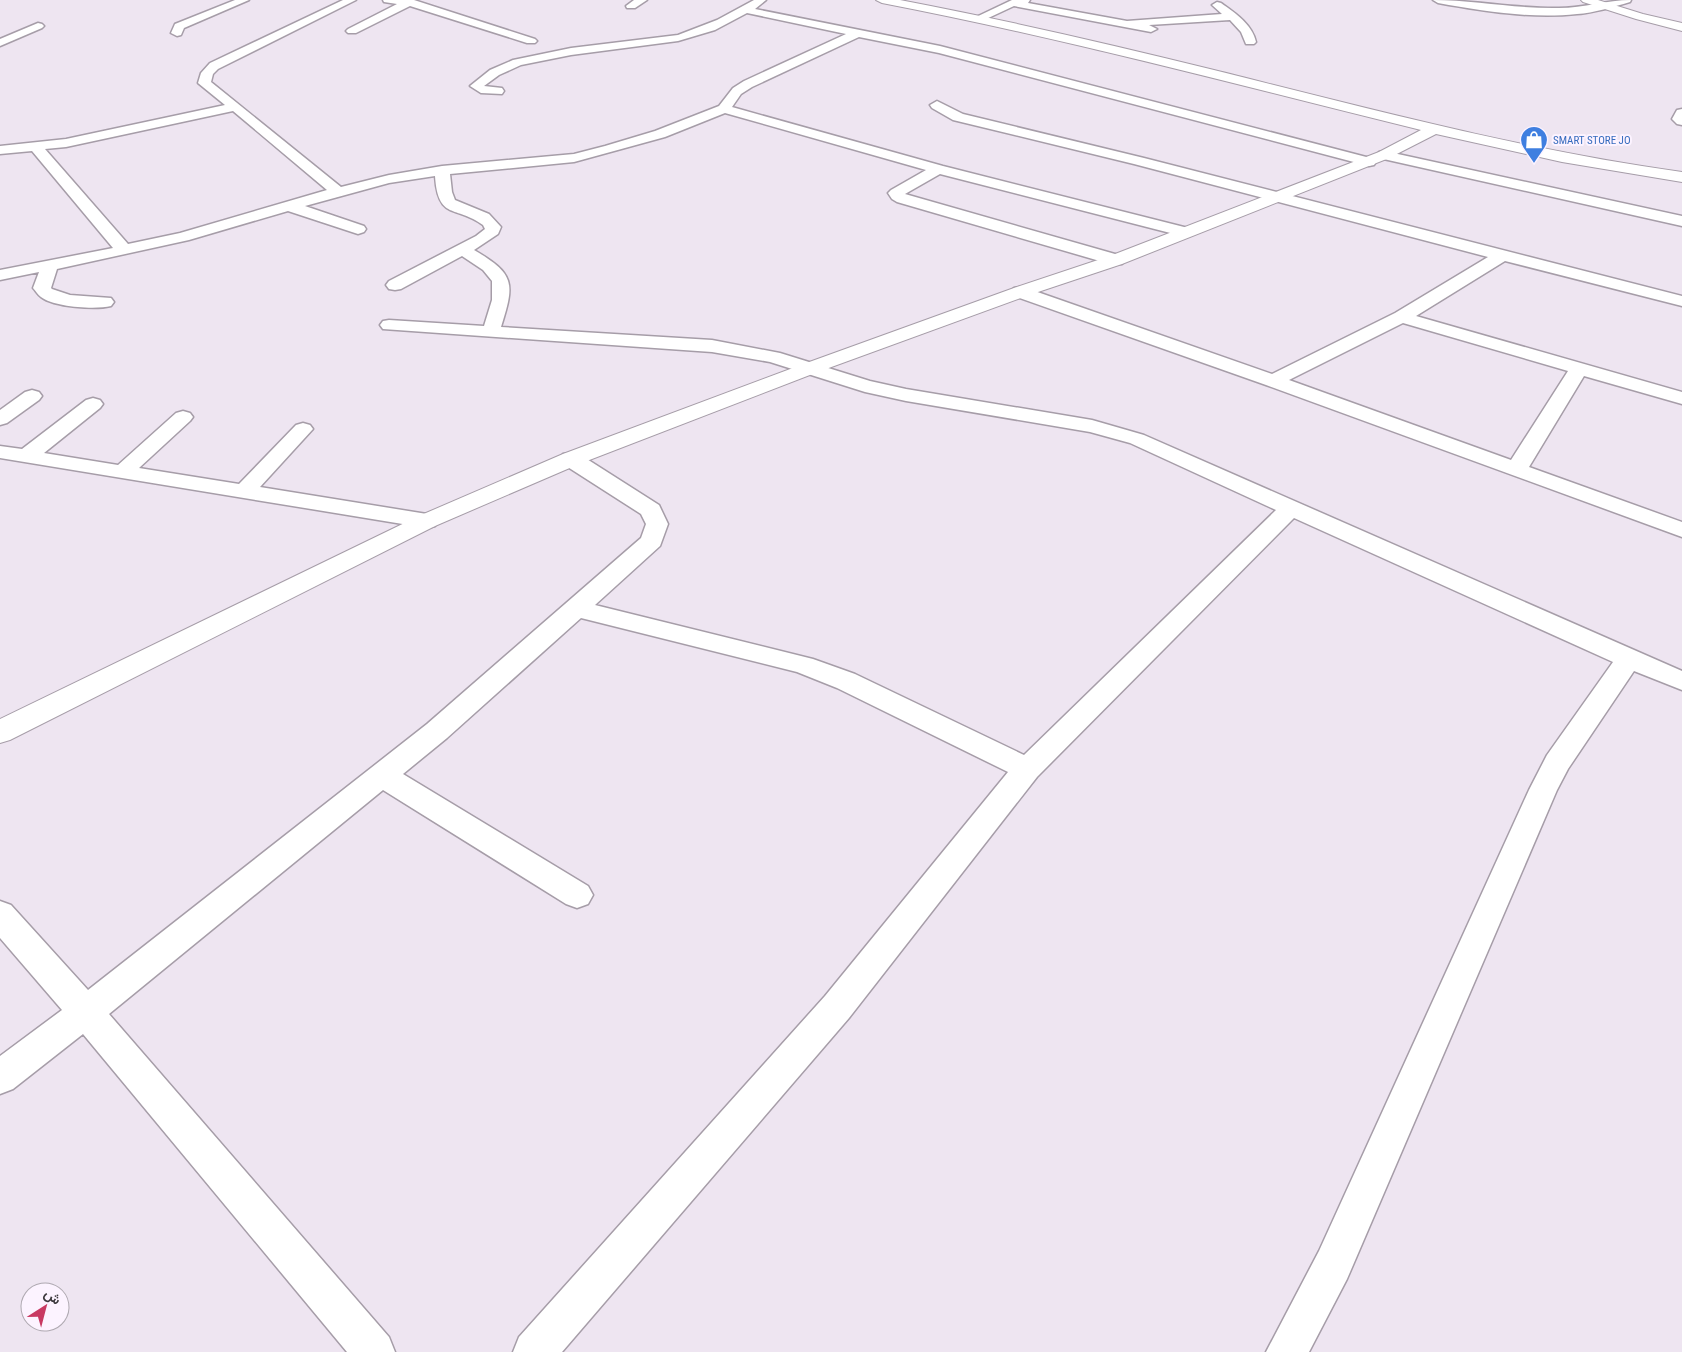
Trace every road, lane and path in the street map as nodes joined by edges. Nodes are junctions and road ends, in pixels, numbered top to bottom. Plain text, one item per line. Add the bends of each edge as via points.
1 (244, 0) edge
2 (352, 0) edge
3 (388, 0) edge
4 (642, 0) edge
5 (761, 0) edge
6 (882, 0) edge
7 (1025, 0) edge
8 (1211, 0) edge
9 (1438, 0) edge
10 (1587, 0) edge
11 (1626, 0) edge
12 (410, 2) junction
13 (1013, 3) junction
14 (1601, 5) junction
15 (631, 6) dead end
16 (746, 10) junction
17 (1232, 16) junction
18 (980, 18) junction
19 (1123, 24) junction
20 (38, 26) dead end
21 (1682, 27) edge
22 (1150, 29) dead end
23 (352, 31) dead end
24 (860, 32) junction
25 (177, 33) dead end
26 (531, 41) dead end
27 (1250, 42) dead end
28 (0, 43) edge
29 (498, 91) dead end
30 (937, 105) dead end
31 (236, 107) junction
32 (724, 109) junction
33 (1682, 113) edge
34 (1682, 121) edge
35 (1433, 130) junction
36 (35, 146) junction
37 (0, 150) edge
38 (1377, 158) junction
39 (938, 169) junction
40 (442, 170) junction
41 (1682, 177) edge
42 (338, 192) junction
43 (1282, 197) junction
44 (291, 207) junction
45 (1682, 221) edge
46 (358, 229) dead end
47 (1186, 232) junction
48 (462, 249) junction
49 (124, 250) junction
50 (1501, 256) junction
51 (1116, 260) junction
52 (50, 266) junction
53 (0, 275) edge
54 (395, 285) dead end
55 (1020, 292) junction
56 (1682, 301) edge
57 (105, 302) dead end
58 (1401, 317) junction
59 (389, 325) dead end
60 (491, 330) junction
61 (1579, 368) junction
62 (808, 369) junction
63 (1273, 380) junction
64 (32, 396) dead end
65 (1682, 398) edge
66 (94, 404) dead end
67 (184, 417) dead end
68 (0, 419) edge
69 (303, 429) dead end
70 (0, 452) edge
71 (27, 456) junction
72 (571, 459) junction
73 (1516, 470) junction
74 (122, 472) junction
75 (243, 492) junction
76 (1292, 507) junction
77 (427, 521) junction
78 (1682, 530) edge
79 (575, 608) junction
80 (1629, 659) junction
81 (1682, 680) edge
82 (0, 732) edge
83 (1027, 770) junction
84 (383, 776) junction
85 (577, 895) dead end
86 (0, 915) edge
87 (86, 1012) junction
88 (0, 1077) edge
89 (374, 1352) edge
90 (534, 1352) edge
91 (1287, 1352) edge

1 - 25 street via 179,26
2 - 31 street via 214,66 204,83
3 - 12 street
4 - 15 street
5 - 16 street
6 - 18 street
7 - 13 street
8 - 17 street
9 - 14 street via 1549,12
10 - 14 street
11 - 14 street
12 - 23 street
12 - 26 street
13 - 18 street
13 - 19 street
14 - 21 street
16 - 24 street
16 - 29 street via 710,29 677,38 527,58 505,67 476,86
17 - 19 street
17 - 27 street via 1248,34
18 - 35 street
19 - 22 street
20 - 28 street
24 - 32 street via 748,84 737,91
24 - 38 street
30 - 43 street via 958,117
31 - 36 street via 66,143
31 - 42 street
32 - 39 street
32 - 40 street via 660,134 574,158
33 - 34 street via 1679,119
35 - 38 street
35 - 41 street via 1571,160
36 - 37 street
36 - 49 street
38 - 43 street
38 - 45 street
39 - 47 street
39 - 51 street via 896,193 897,196
40 - 42 street
40 - 48 street via 448,200 455,207 487,220 493,227 488,235
42 - 44 street
43 - 47 street
43 - 50 street
44 - 46 street
44 - 49 street
47 - 51 street
48 - 54 street
48 - 60 street via 493,268 502,280 503,293
49 - 52 street
50 - 56 street
50 - 58 street
51 - 55 street
52 - 53 street
52 - 57 street via 42,288 49,296
55 - 62 street
55 - 63 street
58 - 61 street
58 - 63 street
59 - 60 street
60 - 62 street via 712,346 773,357
61 - 65 street
61 - 73 street
62 - 72 street
62 - 76 street via 906,395 1109,430 1137,439
63 - 73 street
64 - 68 street
66 - 71 street
67 - 74 street
69 - 75 street
70 - 71 street
71 - 74 street
72 - 77 street
72 - 79 street via 645,505 656,517 657,524 652,541
73 - 78 street
74 - 75 street
75 - 77 street
76 - 80 street
76 - 83 street
77 - 82 street
79 - 83 street via 804,665 846,681
79 - 84 street
80 - 81 street
80 - 91 street via 1557,763 1543,790 1333,1265
83 - 90 street via 837,1008
84 - 85 street
84 - 87 street
86 - 87 street
87 - 88 street
87 - 89 street

